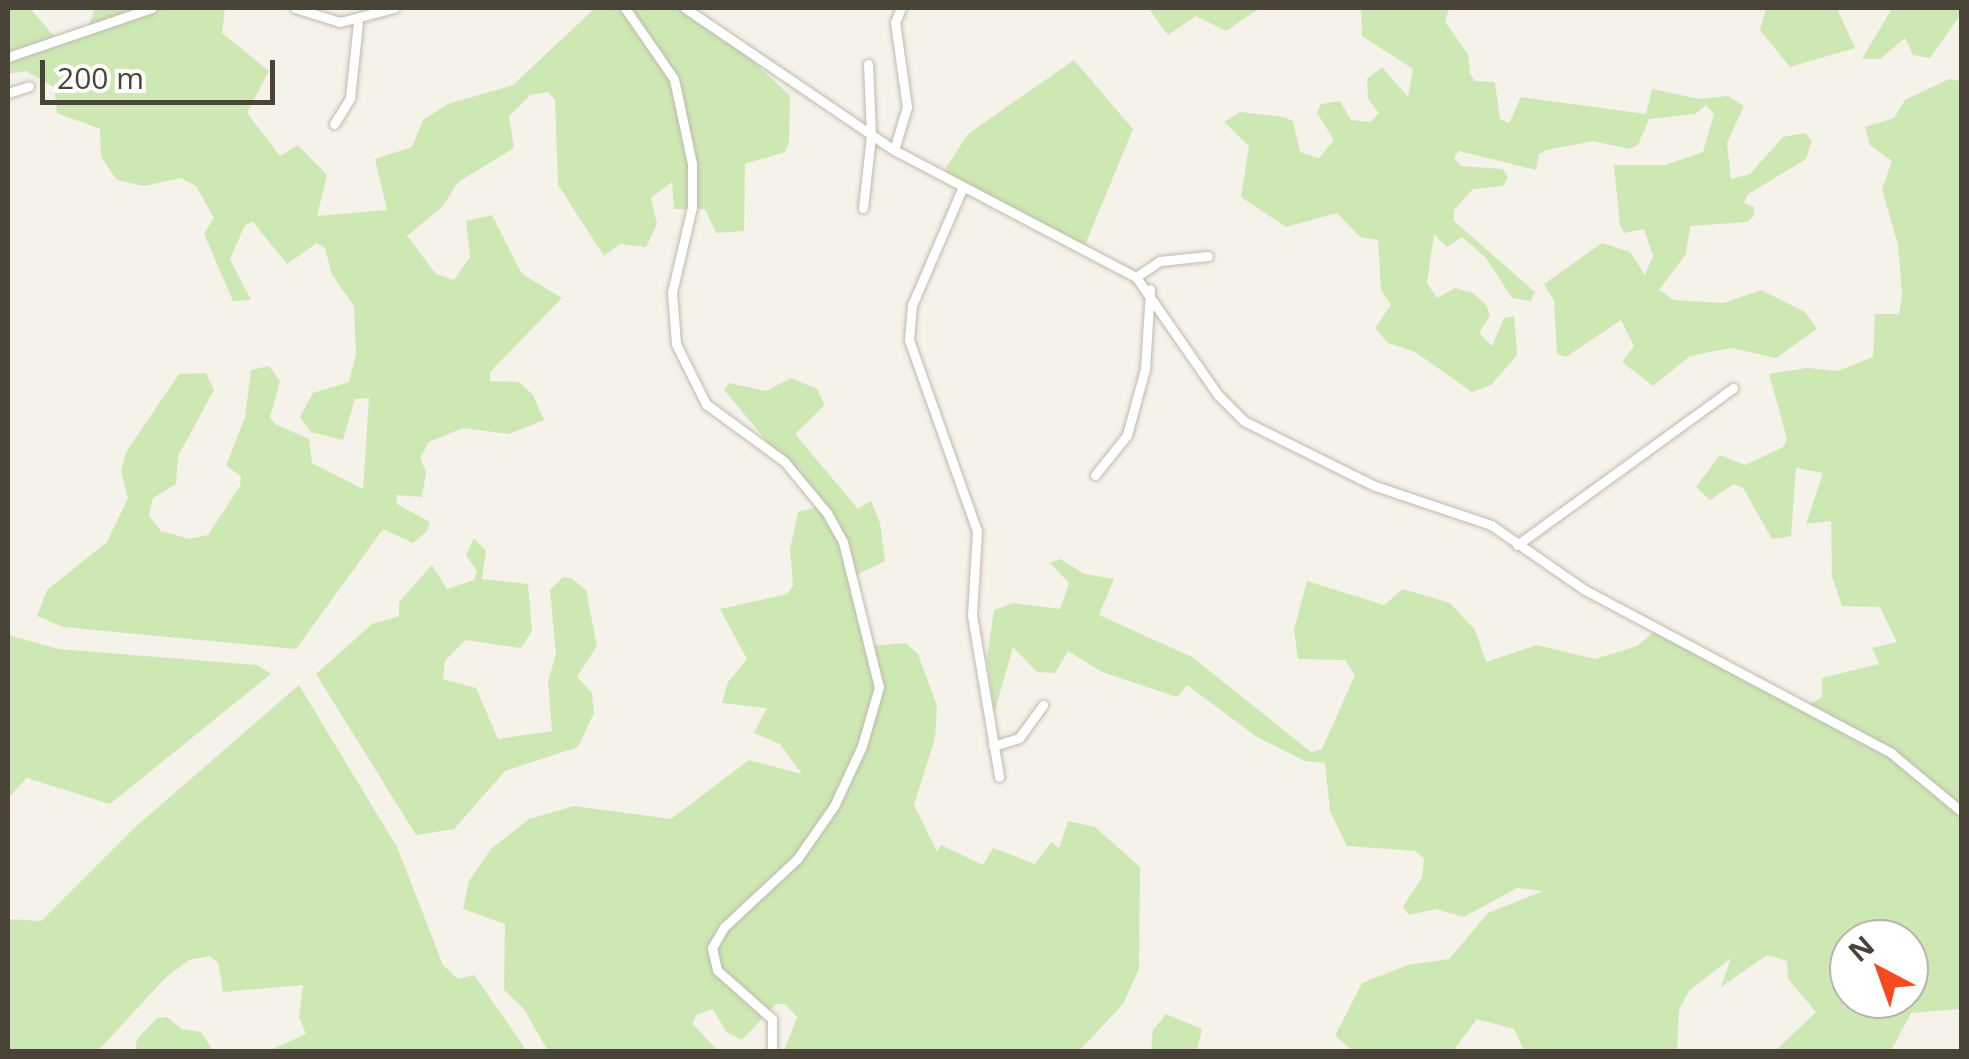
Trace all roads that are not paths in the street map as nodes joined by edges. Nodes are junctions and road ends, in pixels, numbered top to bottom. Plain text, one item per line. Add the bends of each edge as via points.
1 (152, 8) edge
2 (295, 8) edge
3 (394, 8) edge
4 (625, 8) edge
5 (685, 8) edge
6 (901, 8) edge
7 (358, 22) junction
8 (8, 57) edge
9 (868, 64) dead end
10 (28, 86) dead end
11 (8, 93) edge
12 (334, 124) dead end
13 (871, 135) junction
14 (894, 150) junction
15 (962, 189) junction
16 (863, 208) dead end
17 (1208, 256) dead end
18 (1136, 277) junction
19 (1150, 289) junction
20 (1733, 388) dead end
21 (1095, 475) dead end
22 (1516, 544) junction
23 (1043, 705) dead end
24 (993, 746) junction
25 (999, 777) dead end
26 (1962, 812) edge
27 (772, 1052) edge

1 - 8 street
2 - 7 street via 325,20
3 - 7 street
4 - 27 street via 674,79 692,164 692,207 672,292 676,344 706,404 784,460 827,512 843,542 879,687 834,806 774,885 724,927 712,948 717,970 772,1019
5 - 13 street
6 - 14 street via 896,22 907,107
7 - 12 street via 350,98
9 - 13 street
10 - 11 street
13 - 14 street
13 - 16 street
14 - 15 street
15 - 18 street
15 - 24 street via 912,305 909,340 977,531 972,615
17 - 18 street via 1160,261
18 - 19 street
19 - 21 street via 1145,369 1127,436
19 - 22 street via 1210,386 1244,421 1376,486 1491,525
20 - 22 street
22 - 26 street via 1585,590 1890,753
23 - 24 street via 1019,738
24 - 25 street

